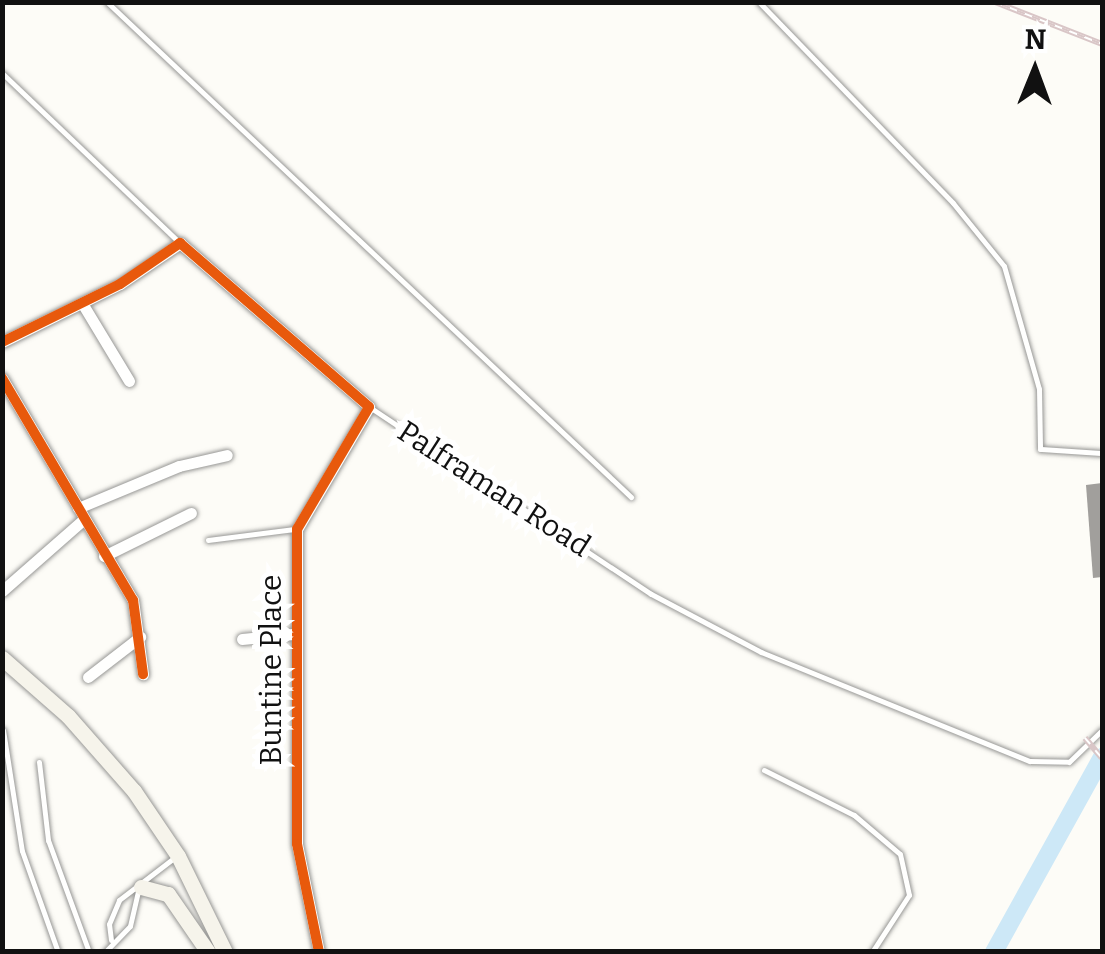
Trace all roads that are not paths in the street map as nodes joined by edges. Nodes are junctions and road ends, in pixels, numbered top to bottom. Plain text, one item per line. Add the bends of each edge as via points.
1 (107, 2) edge
2 (759, 2) edge
3 (2, 72) edge
4 (180, 243) junction
5 (82, 303) junction
6 (2, 342) edge
7 (2, 378) edge
8 (129, 381) dead end
9 (369, 406) junction
10 (1102, 453) edge
11 (227, 455) dead end
12 (631, 497) dead end
13 (191, 513) dead end
14 (81, 514) junction
15 (297, 529) junction
16 (208, 540) dead end
17 (104, 556) junction
18 (2, 592) edge
19 (293, 634) junction
20 (140, 637) junction
21 (242, 639) dead end
22 (2, 658) edge
23 (2, 668) edge
24 (142, 674) dead end
25 (88, 677) dead end
26 (4, 730) edge
27 (1102, 730) edge
28 (39, 762) dead end
29 (764, 770) dead end
30 (174, 858) junction
31 (139, 889) junction
32 (110, 940) junction
33 (58, 952) edge
34 (89, 952) edge
35 (104, 952) edge
36 (208, 952) edge
37 (216, 952) edge
38 (225, 952) edge
39 (319, 952) edge
40 (872, 952) edge

1 - 12 lane
2 - 10 lane via 1004,266 1039,390 1040,449
3 - 4 lane
4 - 5 street
4 - 9 street, Palframan Road
5 - 6 street
5 - 8 street
7 - 14 street
9 - 15 street, Buntine Place
9 - 27 lane, Palframan Road via 696,620 1030,761 1069,762
11 - 14 street via 180,466
13 - 17 street
14 - 17 street
14 - 18 street
15 - 16 lane
15 - 19 street, Buntine Place
17 - 20 street via 133,600
19 - 21 street
19 - 39 street, Buntine Place via 296,844
20 - 24 street
20 - 25 street
22 - 30 main road via 104,755
23 - 30 main road via 100,761
26 - 33 lane via 22,851
28 - 34 lane via 48,840
29 - 40 lane via 854,815 900,854 909,894
30 - 31 lane
30 - 37 main road
30 - 38 main road
31 - 32 lane via 130,926
31 - 32 lane via 120,900
31 - 36 main road via 168,894
32 - 35 lane

